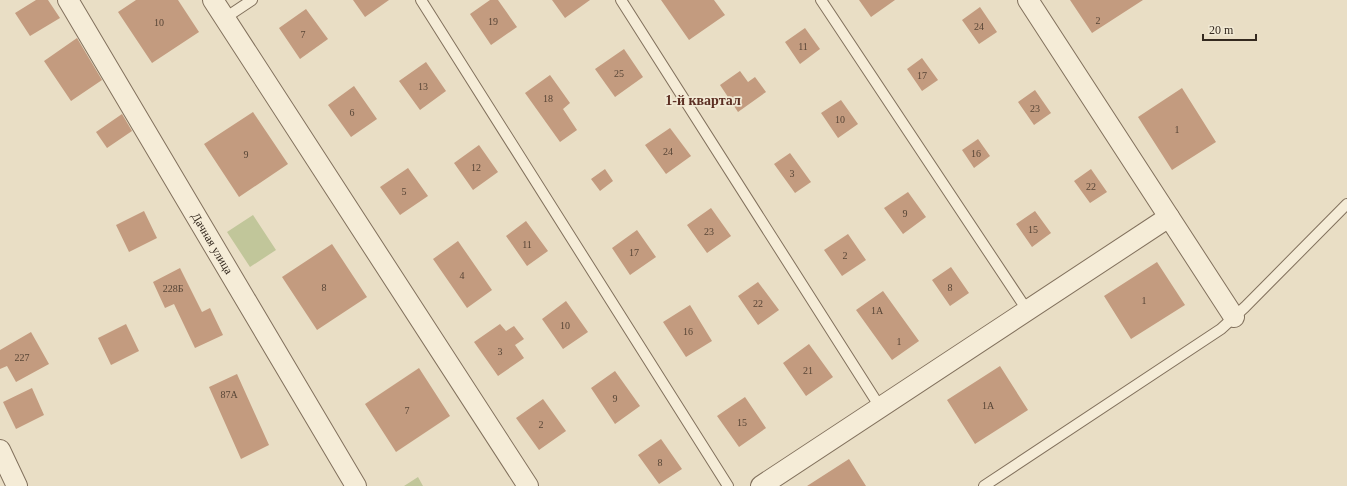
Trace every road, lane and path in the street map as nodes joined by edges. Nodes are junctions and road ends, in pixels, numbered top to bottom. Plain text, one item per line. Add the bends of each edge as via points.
1 (68, 0) edge
2 (213, 0) edge
3 (252, 0) edge
4 (421, 0) edge
5 (621, 0) edge
6 (821, 0) edge
7 (1028, 0) edge
8 (225, 18) junction
9 (1347, 204) edge
10 (1169, 217) junction
11 (1027, 310) junction
12 (1234, 317) junction
13 (880, 407) junction
14 (0, 450) edge
15 (17, 486) edge
16 (356, 486) edge
17 (528, 486) edge
18 (728, 486) edge
19 (760, 486) edge
20 (984, 486) edge

1 - 16 street, Дачная улица
2 - 8 street
3 - 8 lane
4 - 18 lane
5 - 13 lane
6 - 11 lane
7 - 10 street
8 - 17 street
9 - 12 lane
10 - 11 street
10 - 12 street
11 - 13 street
12 - 20 lane via 1207,339
13 - 19 street
14 - 15 street

